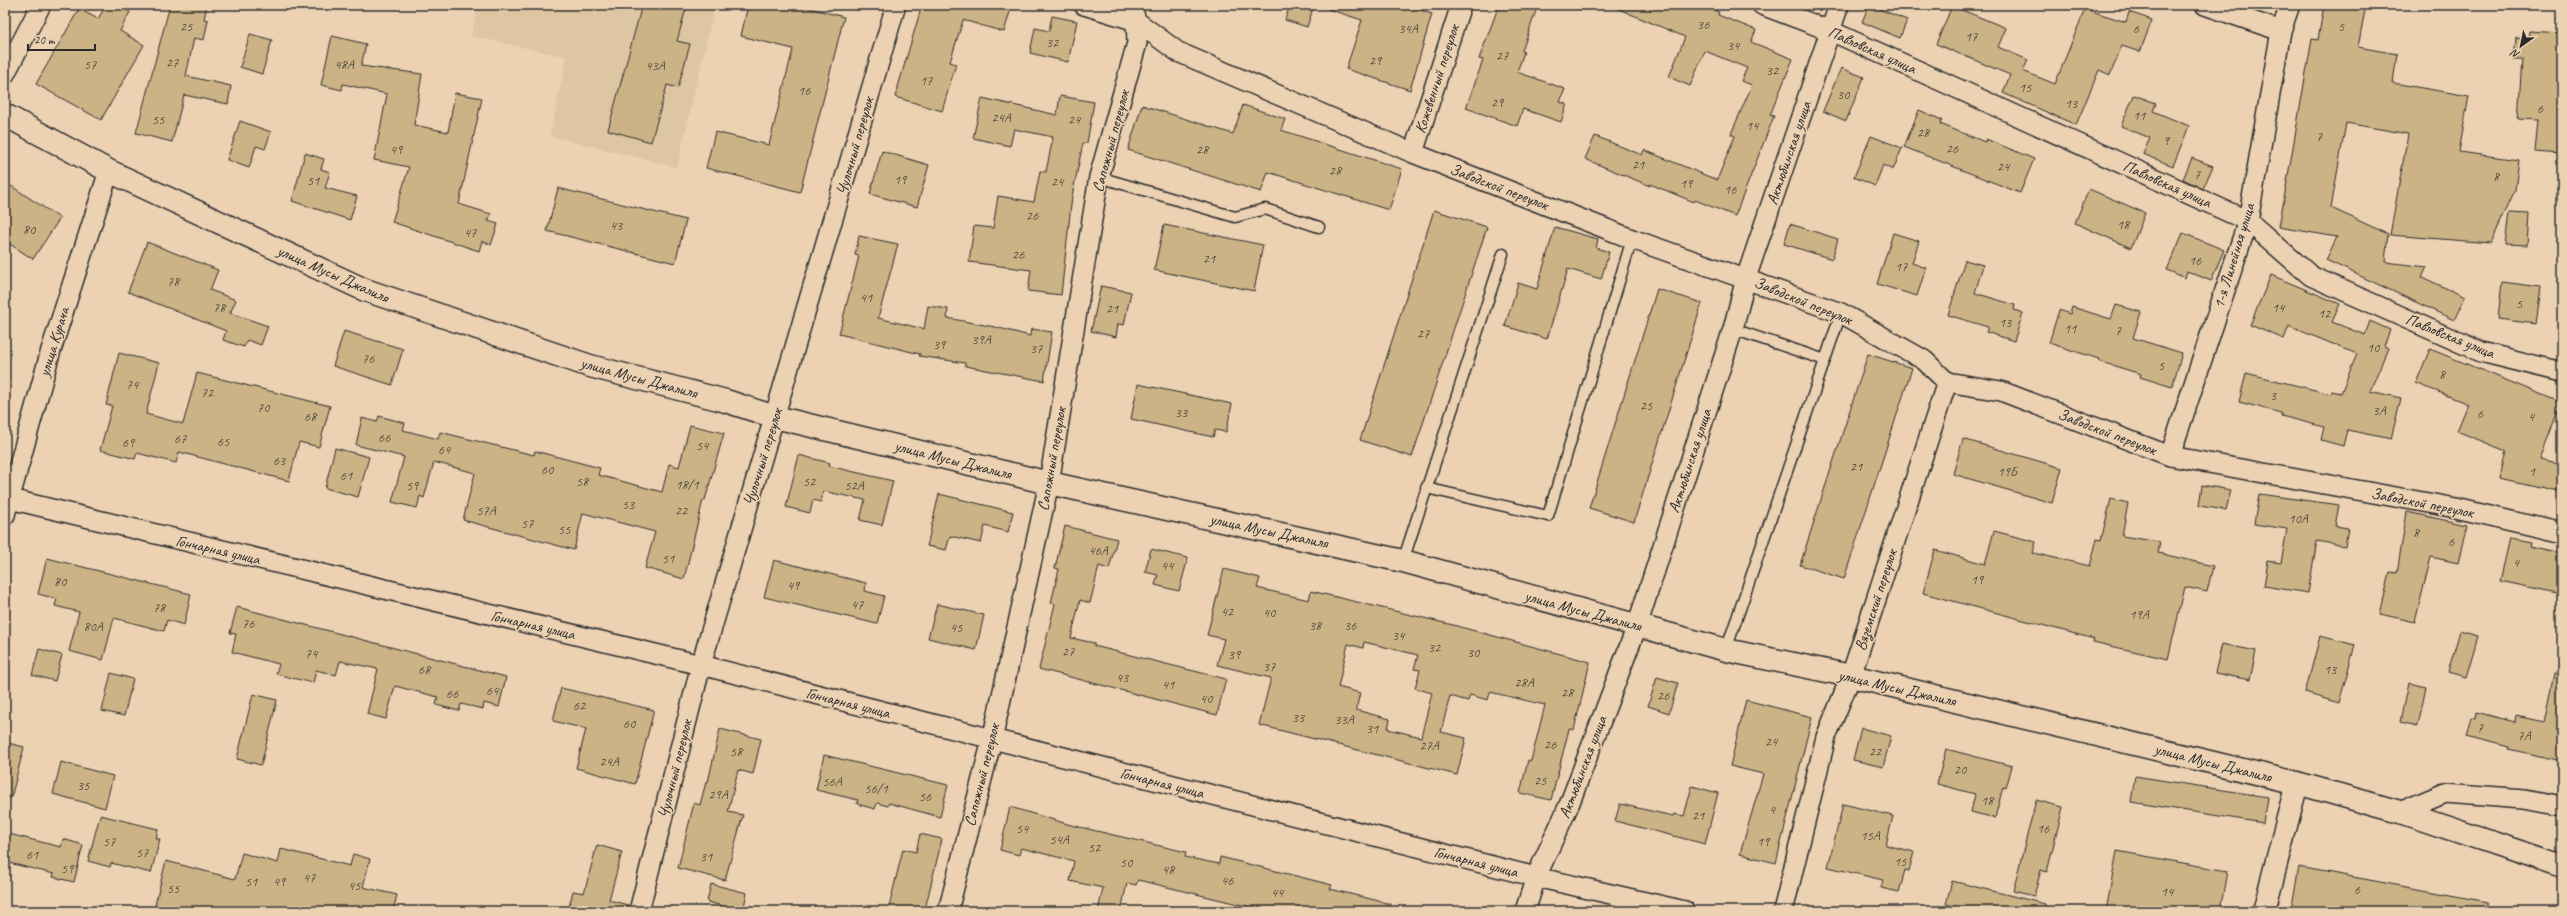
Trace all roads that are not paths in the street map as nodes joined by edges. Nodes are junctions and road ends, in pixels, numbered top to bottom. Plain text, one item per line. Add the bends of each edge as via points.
1 (41, 5) edge
2 (896, 5) edge
3 (1084, 5) edge
4 (1461, 5) edge
5 (1762, 5) edge
6 (1839, 5) edge
7 (2205, 5) edge
8 (2290, 5) edge
9 (1134, 13) edge
10 (1831, 31) junction
11 (2281, 31) junction
12 (1137, 43) junction
13 (1178, 52) junction
14 (5, 74) edge
15 (5, 116) edge
16 (1413, 153) junction
17 (109, 171) junction
18 (1099, 177) junction
19 (2248, 221) junction
20 (1319, 227) dead end
21 (1632, 239) junction
22 (1503, 254) dead end
23 (1746, 278) junction
24 (1840, 313) junction
25 (1733, 329) junction
26 (1825, 360) junction
27 (2562, 372) edge
28 (1947, 382) junction
29 (775, 417) junction
30 (2170, 456) junction
31 (1049, 483) junction
32 (1426, 488) junction
33 (7, 507) edge
34 (2562, 533) edge
35 (1403, 561) junction
36 (1637, 626) junction
37 (1726, 650) junction
38 (701, 665) junction
39 (1852, 676) junction
40 (992, 740) junction
41 (2297, 783) junction
42 (2562, 806) edge
43 (2400, 812) junction
44 (2562, 866) edge
45 (1536, 877) junction
46 (638, 911) edge
47 (948, 911) edge
48 (1525, 911) edge
49 (1685, 911) edge
50 (1783, 911) edge
51 (2264, 911) edge

1 - 14 street
2 - 29 street, Чулочный переулок
3 - 9 street, Заводской переулок
4 - 16 street, Кожевенный переулок
5 - 10 street, Павловская улица
6 - 10 street, Актюбинская улица
7 - 11 street
8 - 11 street, 1-я Линейная улица
9 - 12 street, Сапожный переулок
9 - 13 street, Заводской переулок
10 - 19 street, Павловская улица
10 - 23 street, Актюбинская улица
11 - 19 street, 1-я Линейная улица
12 - 13 street
12 - 18 street, Сапожный переулок
13 - 16 street, Заводской переулок
15 - 17 street, улица Мусы Джалиля
16 - 21 street, Заводской переулок
17 - 29 street, улица Мусы Джалиля via 366,290 590,366 726,401
17 - 33 street, улица Курача via 51,350
18 - 20 lane via 1235,218 1265,209
18 - 31 street, Сапожный переулок
19 - 27 street, Павловская улица via 2311,276 2481,352
19 - 30 street, 1-я Линейная улица
21 - 23 street, Заводской переулок
21 - 32 lane via 1548,516
22 - 32 lane
23 - 24 street, Заводской переулок
23 - 25 street, Актюбинская улица
24 - 26 lane
24 - 28 street, Заводской переулок via 1924,360
25 - 26 lane
25 - 36 street, Актюбинская улица
26 - 37 lane
28 - 30 street, Заводской переулок via 2001,391
28 - 39 street, Вяземский переулок
29 - 31 street, улица Мусы Джалиля
29 - 38 street, Чулочный переулок
30 - 34 street, Заводской переулок via 2456,508
31 - 35 street, улица Мусы Джалиля
31 - 40 street, Сапожный переулок
32 - 35 lane
33 - 38 street, Гончарная улица
35 - 36 street, улица Мусы Джалиля
36 - 37 street, улица Мусы Джалиля
36 - 45 street, Актюбинская улица via 1569,805
37 - 39 street, улица Мусы Джалиля
38 - 40 street, Гончарная улица
38 - 46 street, Чулочный переулок
39 - 41 street, улица Мусы Джалиля
39 - 50 street, Вяземский переулок via 1826,736
40 - 45 street, Гончарная улица
40 - 47 street, Сапожный переулок
41 - 43 street, улица Мусы Джалиля
41 - 51 street
42 - 43 street via 2524,799 2445,793
43 - 44 street, улица Мусы Джалиля
45 - 48 street, Актюбинская улица
45 - 49 street, Гончарная улица

